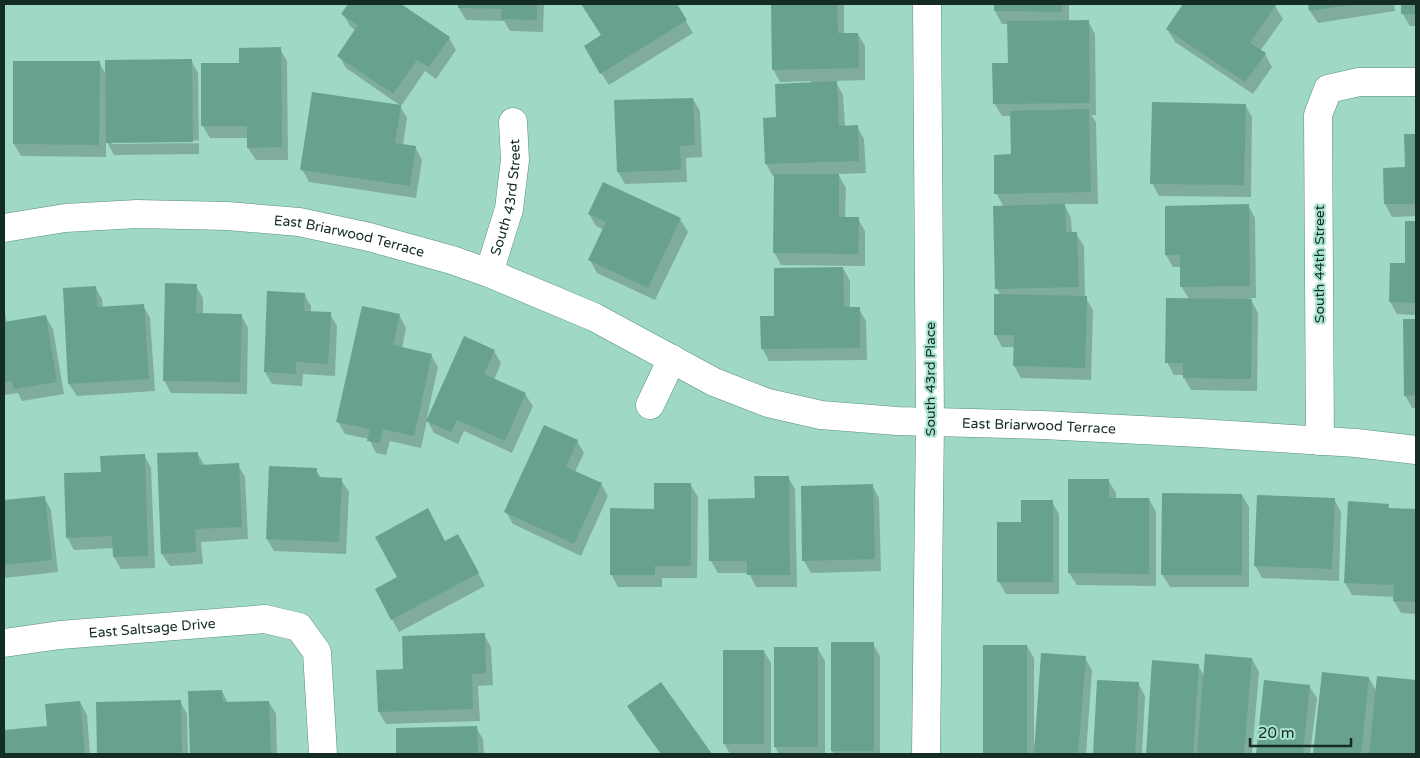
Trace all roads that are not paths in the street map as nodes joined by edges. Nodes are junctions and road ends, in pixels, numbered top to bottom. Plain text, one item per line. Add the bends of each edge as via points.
1 (928, 4) edge
2 (1416, 82) edge
3 (513, 122) dead end
4 (4, 228) edge
5 (489, 273) junction
6 (672, 359) junction
7 (650, 405) dead end
8 (930, 422) junction
9 (1320, 441) junction
10 (1416, 450) edge
11 (4, 643) edge
12 (323, 754) edge
13 (926, 754) edge

1 - 8 street, South 43rd Place
2 - 9 street, South 44th Street via 1358,82 1328,89 1318,115
3 - 5 street, South 43rd Street via 515,160 509,209
4 - 5 street, East Briarwood Terrace via 65,218 137,214 236,216 299,222 369,237
5 - 6 street, East Briarwood Terrace via 594,317
6 - 7 street
6 - 8 street, East Briarwood Terrace via 714,382 768,403 821,415
8 - 9 street, East Briarwood Terrace
8 - 13 street, South 43rd Place
9 - 10 street, East Briarwood Terrace
11 - 12 street, East Saltsage Drive via 60,634 265,619 299,627 317,652

